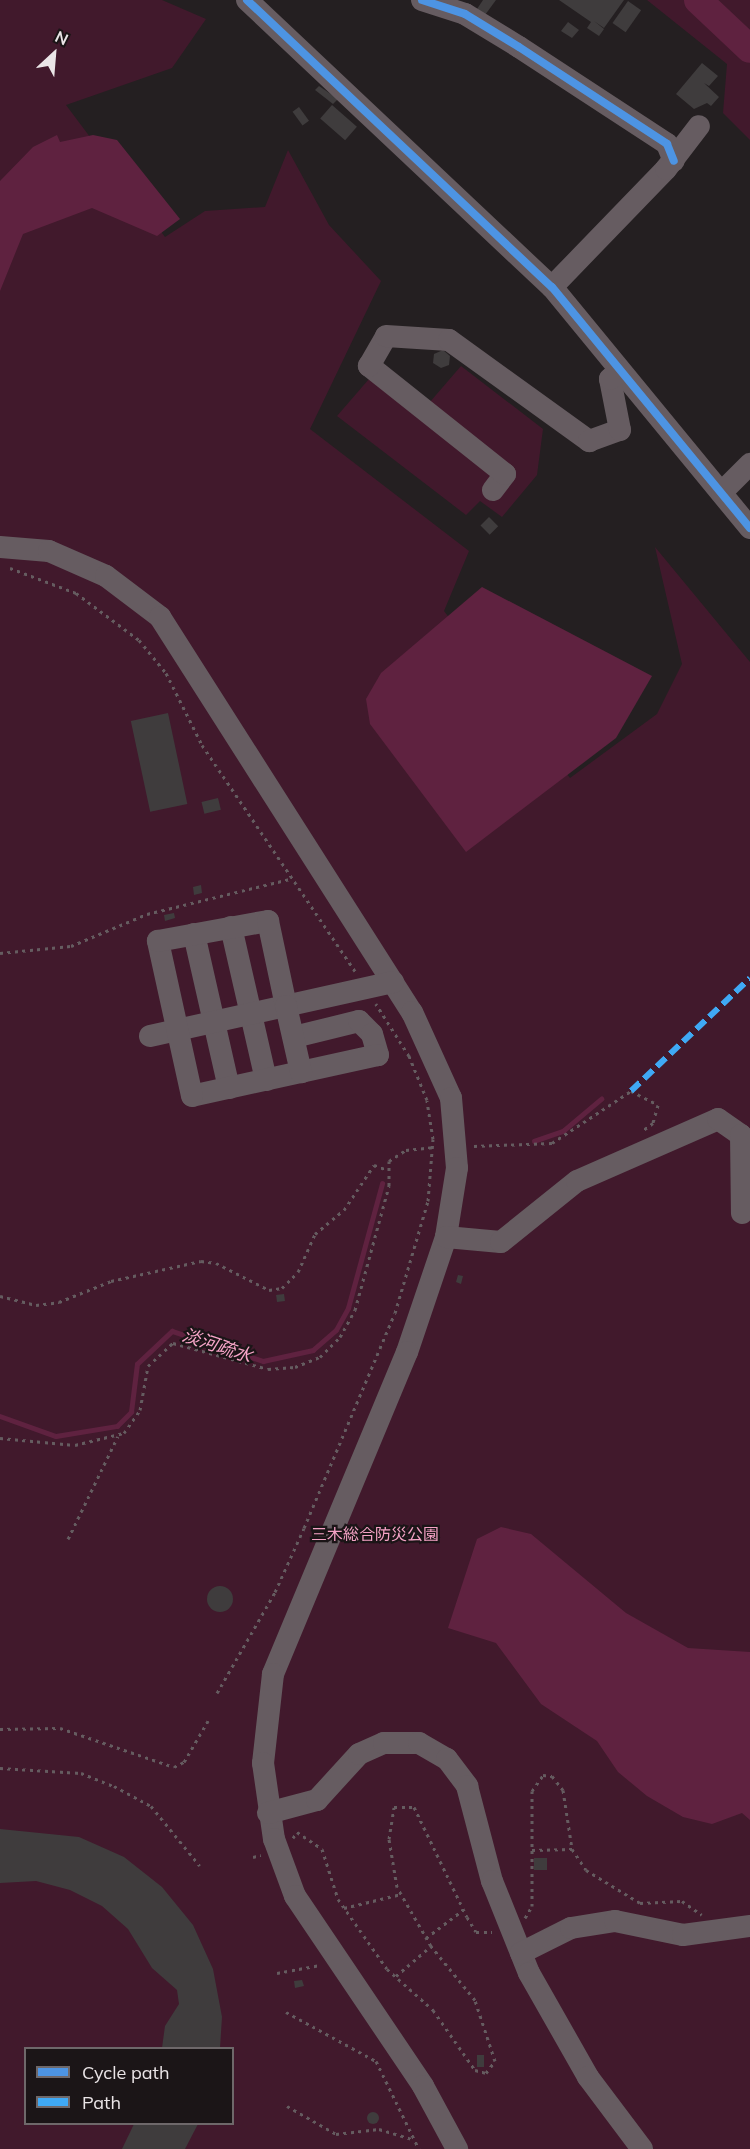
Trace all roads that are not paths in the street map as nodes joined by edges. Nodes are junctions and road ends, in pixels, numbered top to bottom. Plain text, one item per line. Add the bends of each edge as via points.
1 (247, 0) edge
2 (422, 0) edge
3 (699, 126) dead end
4 (674, 161) junction
5 (552, 287) junction
6 (619, 371) junction
7 (750, 464) edge
8 (493, 490) dead end
9 (722, 492) junction
10 (750, 528) edge
11 (0, 547) edge
12 (231, 927) junction
13 (194, 934) junction
14 (393, 982) junction
15 (286, 1006) junction
16 (251, 1013) junction
17 (214, 1022) junction
18 (178, 1030) junction
19 (150, 1036) dead end
20 (294, 1037) junction
21 (301, 1072) junction
22 (266, 1080) junction
23 (229, 1088) junction
24 (742, 1213) dead end
25 (446, 1237) junction
26 (268, 1813) junction
27 (750, 1926) edge
28 (521, 1953) junction
29 (457, 2149) edge
30 (642, 2149) edge

1 - 5 street
2 - 4 street via 465,14 519,47 667,144
3 - 4 street
4 - 5 street
5 - 6 street
6 - 8 street via 610,380 620,430 589,441 449,340 386,336 369,366 506,474
6 - 9 street
7 - 9 street
9 - 10 street
11 - 14 street via 49,551 106,576 160,617
12 - 13 street
12 - 15 street via 268,921
12 - 16 street
13 - 17 street
13 - 18 street via 158,941
14 - 15 street
14 - 25 street via 430,1043 451,1098 457,1168
15 - 16 street
15 - 20 street
16 - 17 street
16 - 22 street
17 - 18 street
17 - 23 street
18 - 19 street
18 - 23 street via 192,1096
20 - 21 street
20 - 21 street via 360,1022 372,1034 378,1055
21 - 22 street
22 - 23 street
24 - 25 street via 741,1135 727,1121 708,1120 577,1181 501,1242
25 - 26 street via 407,1352 273,1674 263,1743
26 - 28 street via 317,1800 355,1758 374,1747 406,1741 432,1749 463,1777
26 - 29 street via 296,1896 336,1962 423,2086
27 - 28 street via 683,1935 615,1920 571,1928
28 - 30 street via 569,2047

